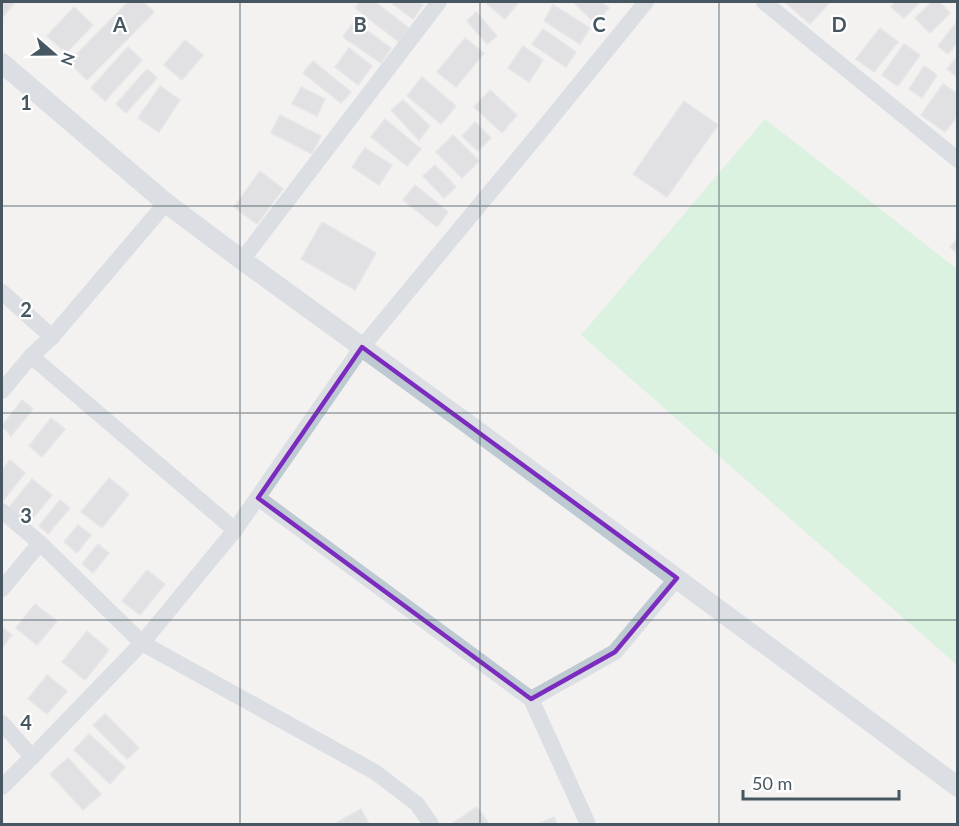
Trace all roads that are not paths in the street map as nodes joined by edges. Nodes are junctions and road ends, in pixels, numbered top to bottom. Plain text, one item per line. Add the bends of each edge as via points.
1 (439, 2) edge
2 (646, 2) edge
3 (764, 2) edge
4 (2, 63) edge
5 (957, 160) edge
6 (166, 202) junction
7 (242, 260) junction
8 (2, 292) edge
9 (52, 337) junction
10 (362, 347) junction
11 (31, 356) junction
12 (2, 391) edge
13 (258, 498) junction
14 (2, 511) edge
15 (235, 530) junction
16 (40, 543) junction
17 (677, 578) junction
18 (2, 589) edge
19 (142, 643) junction
20 (531, 699) junction
21 (2, 723) edge
22 (33, 757) junction
23 (2, 787) edge
24 (957, 787) edge
25 (431, 825) edge
26 (588, 825) edge

1 - 7 street
2 - 10 street
3 - 5 street
4 - 6 street
6 - 7 street
6 - 9 street
7 - 10 street
8 - 9 street
9 - 11 street
10 - 13 street
10 - 17 street
11 - 12 street
11 - 15 street
13 - 15 street
13 - 20 street
14 - 16 street
15 - 19 street
16 - 18 street
16 - 19 street
17 - 20 street via 615,652
17 - 24 street
19 - 22 street
19 - 25 street via 375,772 417,804
20 - 26 street
21 - 22 street
22 - 23 street

